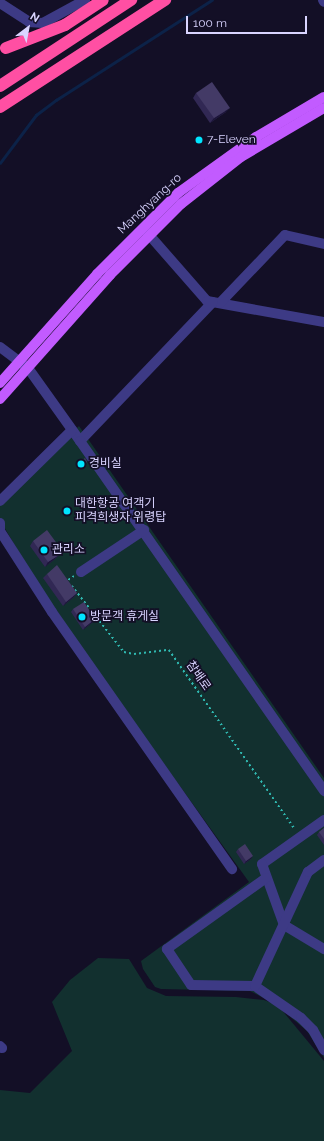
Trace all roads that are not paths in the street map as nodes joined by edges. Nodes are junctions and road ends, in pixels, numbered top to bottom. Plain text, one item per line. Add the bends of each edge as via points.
1 (85, 0) edge
2 (103, 0) edge
3 (131, 0) edge
4 (165, 0) edge
5 (0, 3) edge
6 (6, 48) dead end
7 (0, 86) edge
8 (324, 97) edge
9 (0, 107) edge
10 (324, 108) edge
11 (145, 231) junction
12 (324, 244) edge
13 (217, 303) junction
14 (324, 322) edge
15 (0, 347) edge
16 (20, 360) junction
17 (28, 368) junction
18 (0, 382) edge
19 (0, 399) edge
20 (72, 430) junction
21 (80, 441) junction
22 (0, 501) edge
23 (0, 523) edge
24 (0, 529) edge
25 (144, 530) junction
26 (81, 572) road end
27 (324, 791) edge
28 (324, 820) edge
29 (324, 860) edge
30 (232, 868) dead end
31 (266, 878) junction
32 (283, 923) junction
33 (324, 949) edge
34 (255, 986) junction
35 (324, 1050) edge

1 - 5 street via 43,24 29,22
2 - 6 highway via 65,25
3 - 7 highway
4 - 9 highway
8 - 11 main road, Manghyang-ro via 300,109 215,165 178,194
10 - 11 main road, Manghyang-ro via 224,170
11 - 13 street via 207,301
11 - 16 main road, Manghyang-ro via 97,274
11 - 17 main road, Manghyang-ro
12 - 13 street via 285,234
13 - 14 street
13 - 21 street
15 - 16 street
16 - 17 street
16 - 18 main road, Manghyang-ro
17 - 19 main road, Manghyang-ro
17 - 20 street
20 - 21 street
20 - 22 street
21 - 25 street
23 - 24 street
24 - 30 street via 52,612
25 - 26 street
25 - 27 street
28 - 31 street via 262,864
29 - 32 street via 308,872
31 - 32 street
31 - 34 street via 167,950 191,985
32 - 33 street
32 - 34 street
34 - 35 street via 301,1018 313,1030

